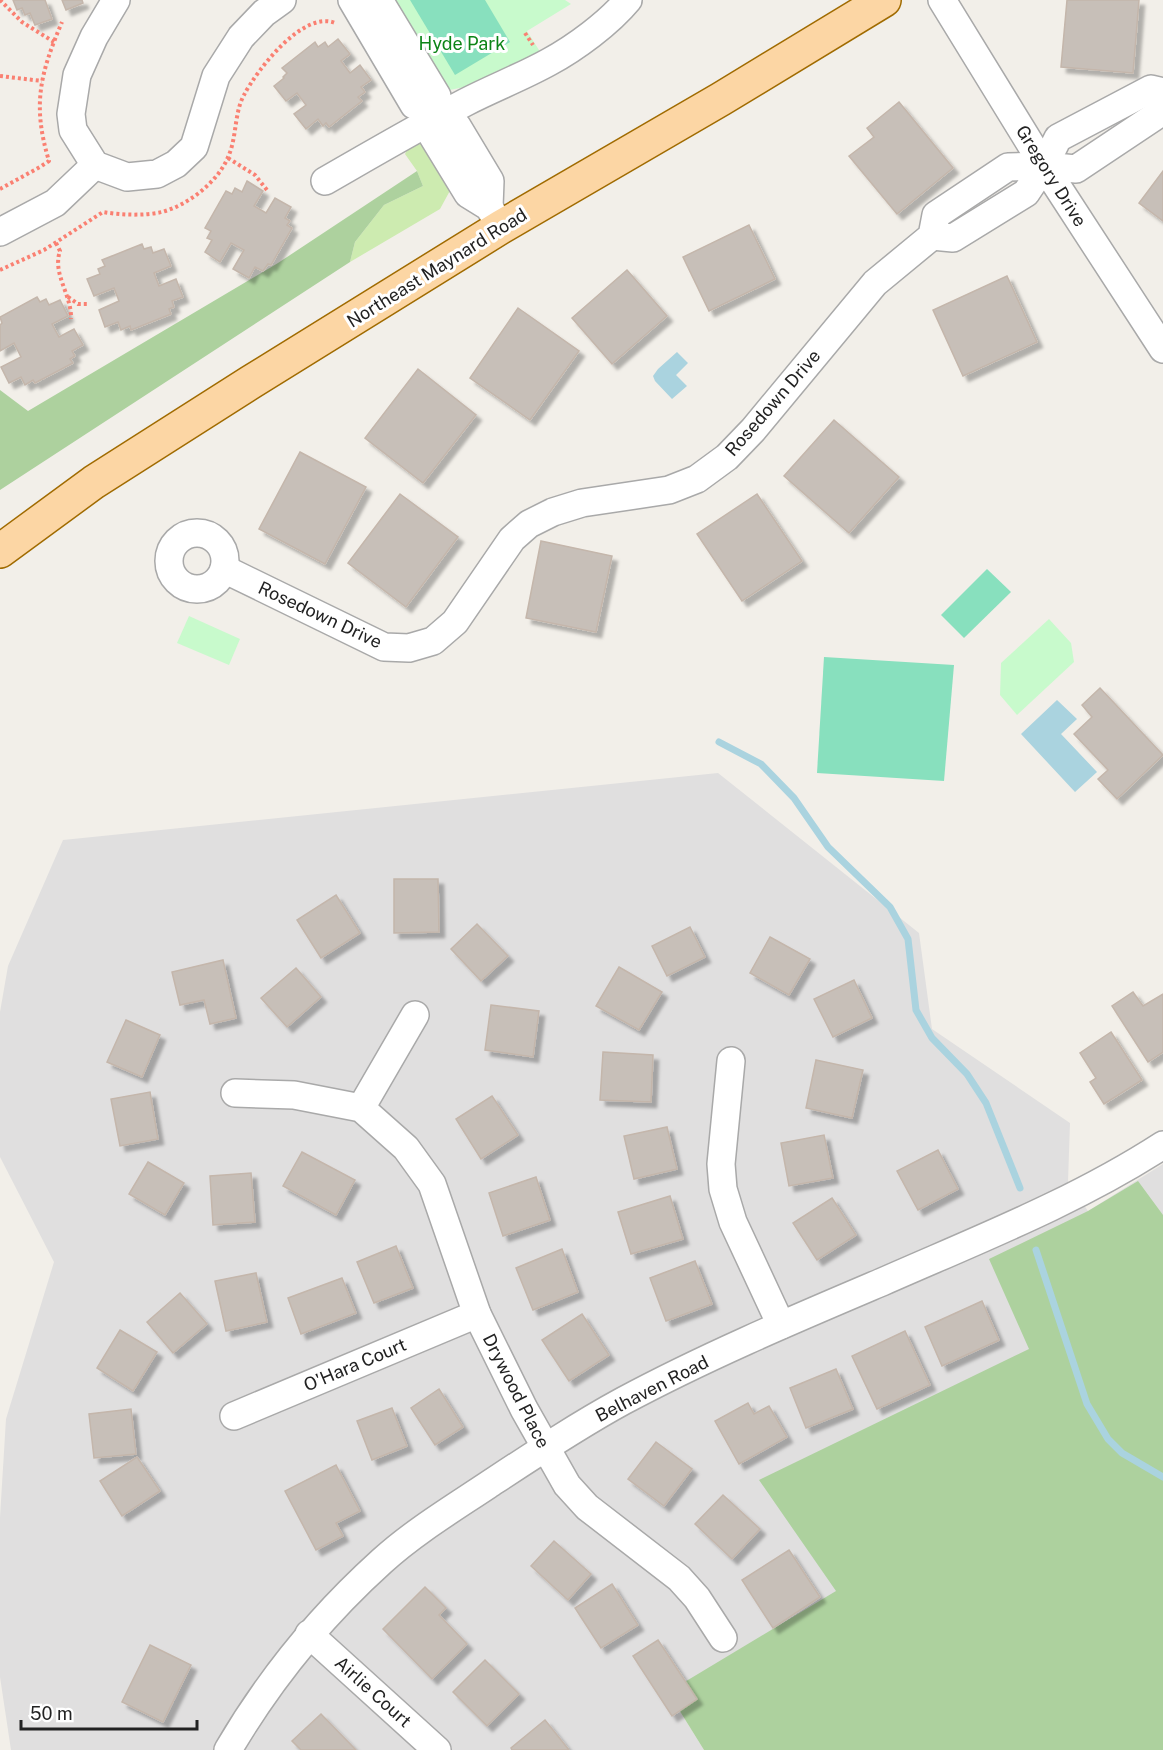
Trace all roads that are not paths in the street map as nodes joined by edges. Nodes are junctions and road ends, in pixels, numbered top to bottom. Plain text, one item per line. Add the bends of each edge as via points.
1 (116, 0) edge
2 (282, 0) edge
3 (352, 0) edge
4 (379, 0) edge
5 (628, 0) edge
6 (884, 0) edge
7 (942, 0) edge
8 (1163, 92) edge
9 (1163, 111) edge
10 (436, 117) junction
11 (95, 165) junction
12 (1044, 166) junction
13 (326, 181) dead end
14 (495, 217) junction
15 (0, 232) edge
16 (1163, 349) edge
17 (0, 551) edge
18 (224, 569) dead end
19 (415, 1015) dead end
20 (731, 1061) dead end
21 (235, 1093) dead end
22 (362, 1108) junction
23 (1163, 1145) edge
24 (477, 1314) junction
25 (781, 1325) junction
26 (234, 1416) dead end
27 (544, 1448) junction
28 (309, 1634) junction
29 (723, 1638) dead end
30 (228, 1750) edge
31 (436, 1750) edge

1 - 11 street via 77,75 71,101 73,130
2 - 11 street via 241,37 216,76 194,147 176,164 157,174 127,177
3 - 10 street via 414,105
4 - 10 street via 437,96
5 - 10 street via 550,62
6 - 14 main road, Northeast Maynard Road via 721,99
7 - 12 street, Gregory Drive
8 - 12 street via 1151,89 1058,138
9 - 12 street, Rosedown Drive via 1076,170
10 - 13 street
10 - 14 street via 432,135 468,194
11 - 15 street via 55,204
12 - 16 street, Gregory Drive
12 - 18 street, Rosedown Drive via 1008,166 936,215 933,236 875,283 727,458 697,479 669,490 582,503 529,524 512,539 455,622 433,641 409,648 384,647
14 - 17 main road, Northeast Maynard Road via 94,482
19 - 22 street
20 - 25 street via 721,1164 723,1189 733,1222
21 - 22 street via 294,1095
22 - 24 street, Drywood Place via 406,1148 432,1184
23 - 25 street, Belhaven Road via 1063,1203
24 - 26 street, O'Hara Court
24 - 27 street, Drywood Place
25 - 27 street, Belhaven Road via 622,1402
27 - 28 street, Belhaven Road via 425,1527 383,1560
27 - 29 street, Drywood Place via 567,1485 587,1507 679,1578
28 - 30 street, Belhaven Road via 252,1710
28 - 31 street, Airlie Court

